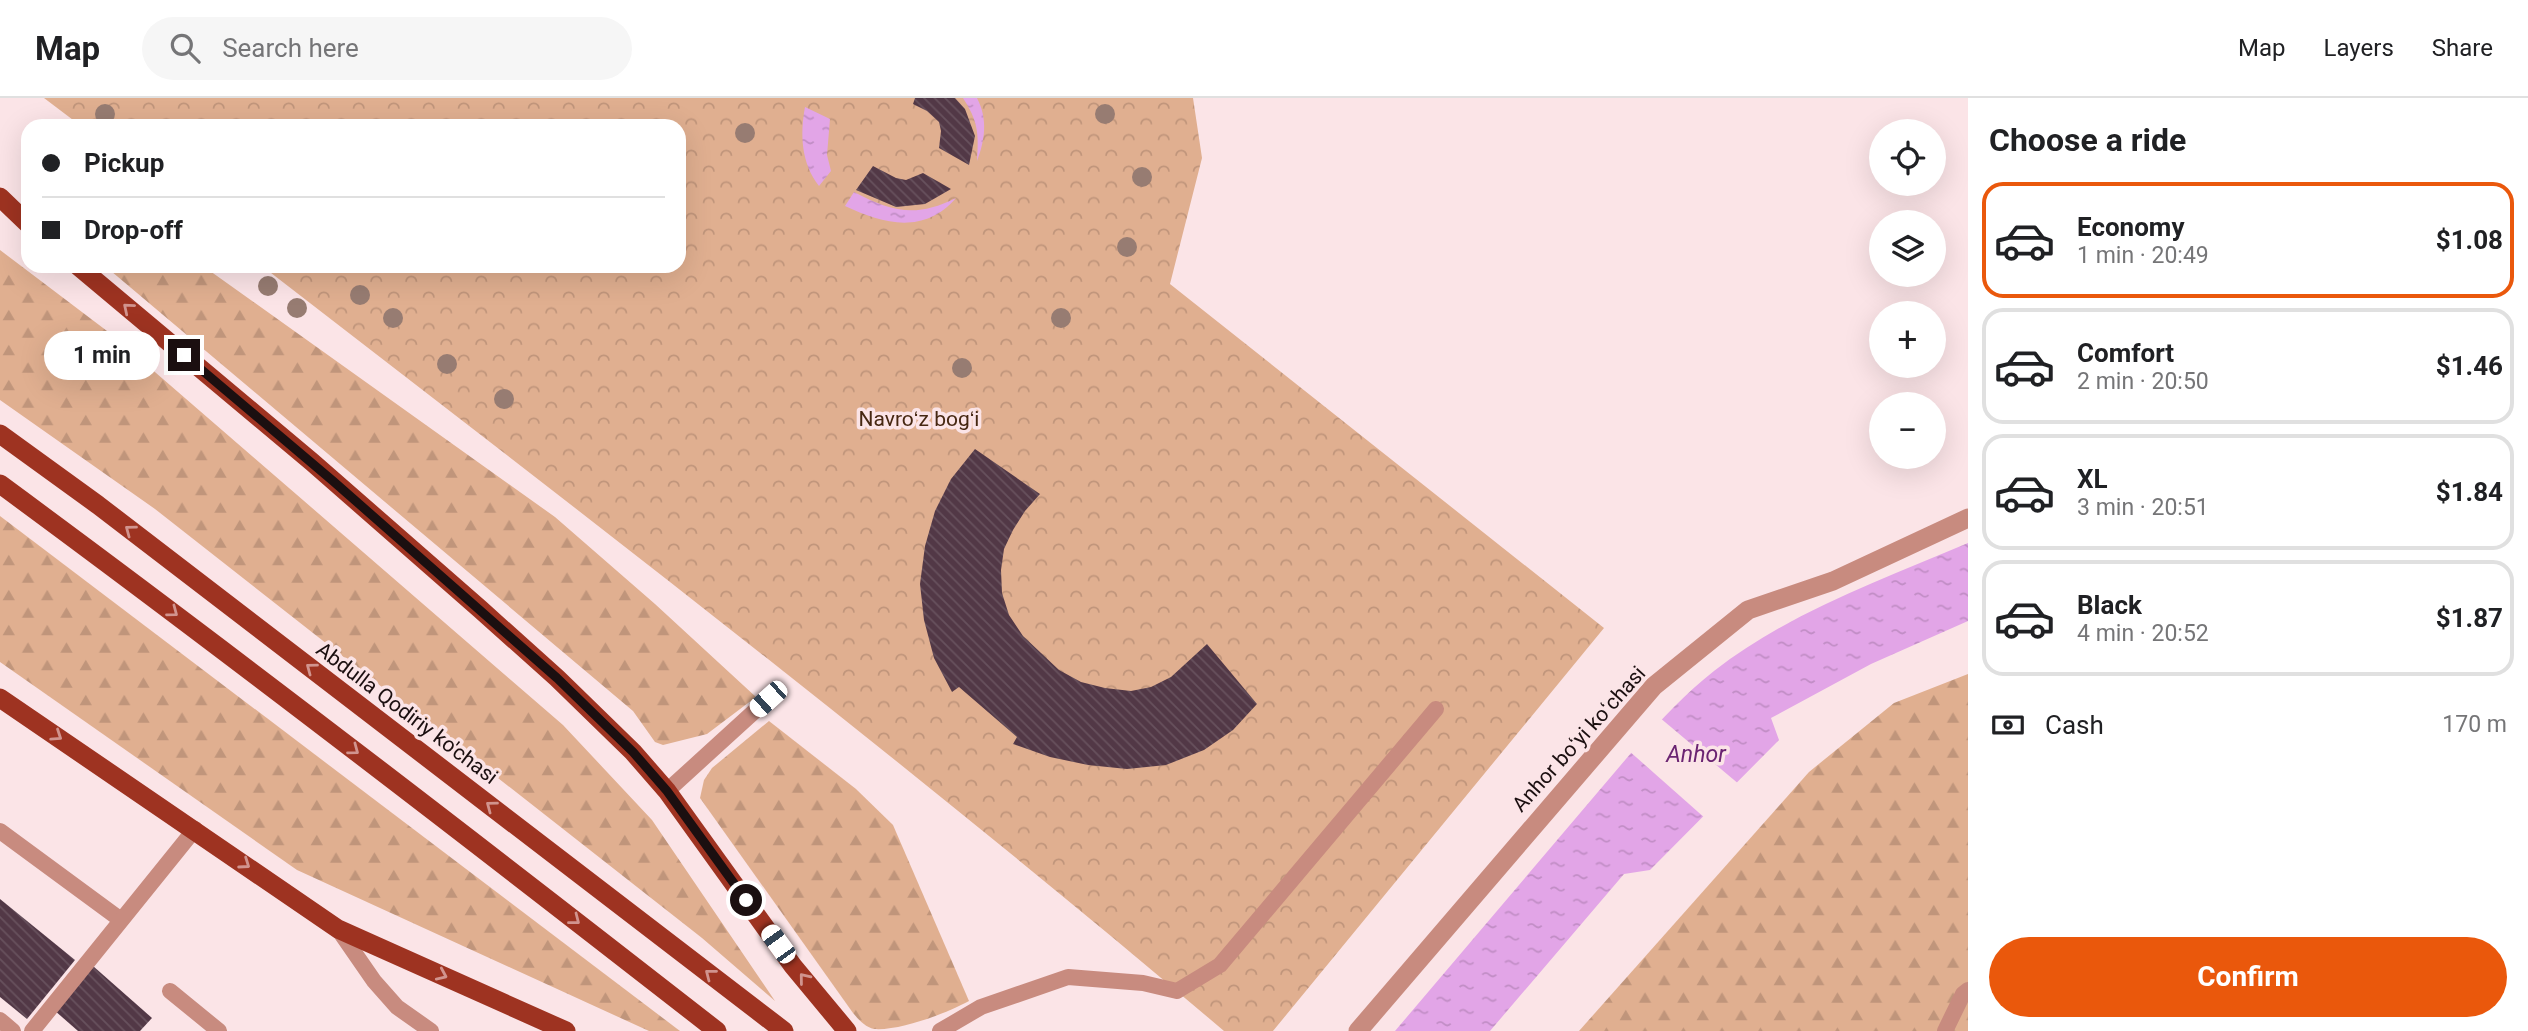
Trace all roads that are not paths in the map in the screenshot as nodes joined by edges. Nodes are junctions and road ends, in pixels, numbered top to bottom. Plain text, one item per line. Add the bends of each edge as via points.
1 (0, 197) edge
2 (21, 217) edge
3 (86, 273) edge
4 (0, 434) edge
5 (0, 484) edge
6 (1968, 518) edge
7 (0, 698) edge
8 (768, 699) dead end
9 (1436, 709) dead end
10 (667, 791) junction
11 (195, 829) junction
12 (0, 831) edge
13 (121, 920) junction
14 (338, 929) junction
15 (1968, 990) edge
16 (170, 991) dead end
17 (0, 1020) edge
18 (13, 1031) edge
19 (32, 1031) edge
20 (219, 1031) edge
21 (431, 1031) edge
22 (566, 1031) edge
23 (717, 1031) edge
24 (784, 1031) edge
25 (847, 1031) edge
26 (940, 1031) edge
27 (1358, 1031) edge
28 (1945, 1031) edge

1 - 2 main road
10 -> 3 main road via 557,678 480,609
24 -> 4 main road, Abdulla Qodiriy ko'chasi
5 -> 23 main road
6 - 27 street, Anhor boʻyi koʻchasi via 1833,581 1748,610 1654,686
7 -> 11 main road
8 - 10 lane
9 - 26 lane via 1220,965 1177,991 1068,977 981,1007
25 -> 10 main road via 793,966
11 - 13 lane
11 -> 14 main road
12 - 13 lane
13 - 19 lane
14 - 21 lane via 397,1007
14 -> 22 main road
15 - 28 lane
16 - 20 lane
17 - 18 lane

